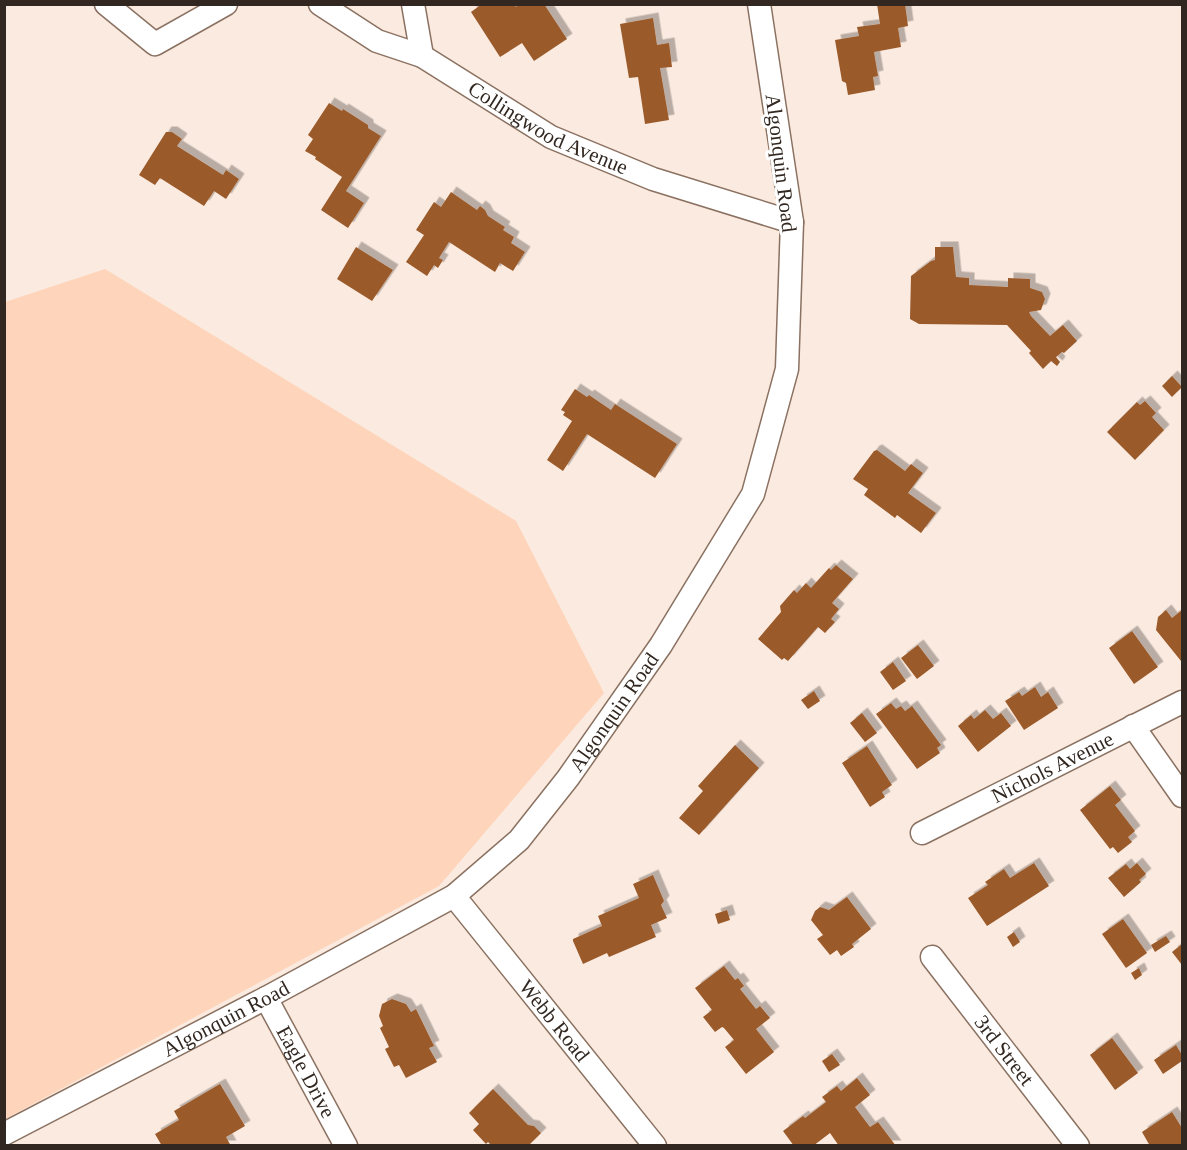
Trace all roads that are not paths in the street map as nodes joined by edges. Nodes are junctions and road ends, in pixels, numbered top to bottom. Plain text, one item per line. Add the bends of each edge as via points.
1 (106, 4) edge
2 (226, 4) edge
3 (320, 4) edge
4 (413, 4) edge
5 (759, 4) edge
6 (422, 56) junction
7 (792, 222) junction
8 (1182, 702) edge
9 (1133, 726) junction
10 (1182, 796) edge
11 (922, 833) dead end
12 (454, 896) junction
13 (932, 957) dead end
14 (266, 998) junction
15 (4, 1134) edge
16 (346, 1146) edge
17 (655, 1146) edge
18 (1078, 1146) edge

1 - 2 street via 155,44
3 - 6 street, Collingwood Avenue via 377,41
4 - 6 street
5 - 7 street, Algonquin Road
6 - 7 street, Collingwood Avenue via 551,137 653,179
7 - 12 street, Algonquin Road via 787,369 753,494 661,645 568,778 519,840
8 - 9 street, Nichols Avenue
9 - 10 street
9 - 11 street, Nichols Avenue
12 - 14 street, Algonquin Road
12 - 17 street, Webb Road
13 - 18 street, 3rd Street
14 - 15 street, Algonquin Road
14 - 16 street, Eagle Drive

